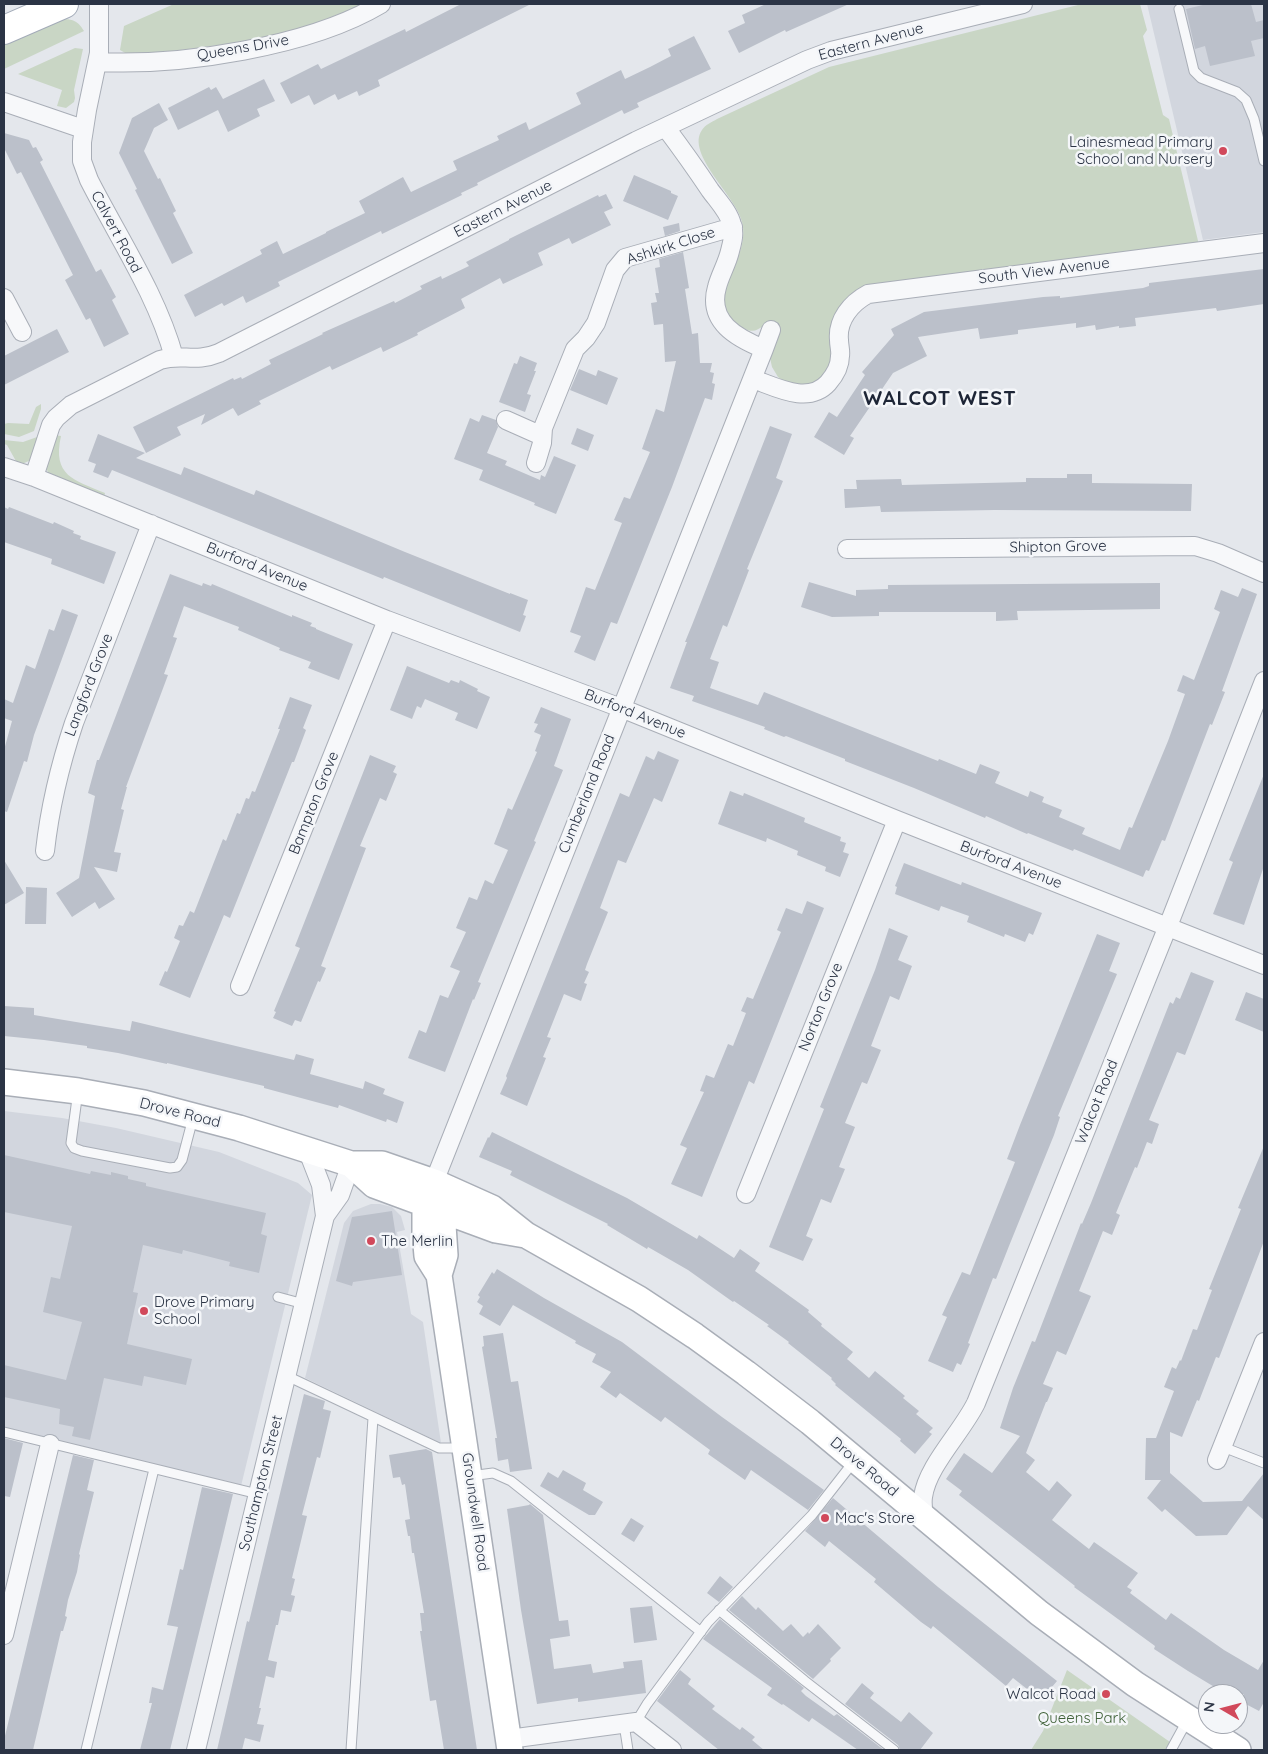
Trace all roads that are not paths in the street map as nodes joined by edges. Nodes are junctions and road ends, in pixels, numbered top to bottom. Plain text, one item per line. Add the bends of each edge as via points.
1 (22, 4) edge
2 (64, 4) edge
3 (99, 4) edge
4 (381, 4) edge
5 (1023, 4) edge
6 (4, 9) edge
7 (1179, 9) dead end
8 (4, 30) edge
9 (98, 62) junction
10 (4, 102) edge
11 (83, 128) junction
12 (666, 128) junction
13 (1264, 161) edge
14 (733, 227) junction
15 (1264, 243) edge
16 (6, 309) edge
17 (772, 330) dead end
18 (22, 332) dead end
19 (764, 349) junction
20 (174, 357) junction
21 (753, 379) junction
22 (506, 420) dead end
23 (542, 436) junction
24 (536, 463) dead end
25 (4, 467) edge
26 (34, 476) junction
27 (151, 524) junction
28 (847, 549) dead end
29 (1264, 573) edge
30 (387, 620) junction
31 (1262, 691) edge
32 (621, 708) junction
33 (896, 820) junction
34 (45, 851) dead end
35 (1168, 926) junction
36 (1264, 965) edge
37 (240, 986) dead end
38 (4, 1082) edge
39 (78, 1091) junction
40 (194, 1116) junction
41 (307, 1149) junction
42 (351, 1164) junction
43 (746, 1194) dead end
44 (434, 1198) junction
45 (325, 1216) junction
46 (278, 1298) dead end
47 (304, 1304) junction
48 (1264, 1342) edge
49 (287, 1376) junction
50 (373, 1418) junction
51 (4, 1432) edge
52 (50, 1444) junction
53 (465, 1447) junction
54 (1220, 1453) joint
55 (855, 1460) junction
56 (1264, 1463) edge
57 (154, 1469) junction
58 (469, 1476) junction
59 (258, 1494) junction
60 (924, 1517) junction
61 (719, 1610) junction
62 (701, 1632) junction
63 (4, 1635) edge
64 (1188, 1719) junction
65 (630, 1723) junction
66 (509, 1744) edge
67 (86, 1750) edge
68 (196, 1750) edge
69 (351, 1750) edge
70 (628, 1750) edge
71 (672, 1750) edge
72 (894, 1750) edge
73 (1171, 1750) edge
74 (1238, 1750) edge

1 - 6 main road
2 - 8 main road
3 - 9 street
4 - 9 street, Queens Drive via 334,26 249,49 148,62
5 - 12 street, Eastern Avenue via 818,56
7 - 13 lane via 1194,71 1201,78 1237,92 1246,100
9 - 11 street, Calvert Road
10 - 11 street
11 - 20 street, Calvert Road via 82,162 86,173 150,297
12 - 14 street
12 - 20 street, Eastern Avenue via 219,353 201,359
14 - 19 street via 729,257 714,299 715,307 732,332
14 - 23 street, Ashkirk Close via 620,262 596,323 575,349
15 - 21 street, South View Avenue via 877,292 861,298 850,307 840,326 839,366 822,390 799,394
16 - 18 street
17 - 19 street, Cumberland Road
19 - 21 street, Cumberland Road
20 - 26 street, Eastern Avenue via 160,360 71,405 51,425
21 - 32 street, Cumberland Road
22 - 23 street
23 - 24 street, Ashkirk Close
25 - 26 street, Burford Avenue
26 - 27 street, Burford Avenue
27 - 30 street, Burford Avenue
27 - 34 street, Langford Grove via 68,742 53,798
28 - 29 street, Shipton Grove via 1195,546
30 - 32 street, Burford Avenue
30 - 37 street, Bampton Grove
31 - 35 street, Walcot Road
32 - 33 street, Burford Avenue
32 - 44 street, Cumberland Road
33 - 35 street, Burford Avenue
33 - 43 street, Norton Grove
35 - 36 street, Burford Avenue
35 - 60 street, Walcot Road via 976,1403 939,1460 925,1489
38 - 39 main road, Drove Road
39 - 40 main road, Drove Road
39 - 40 lane via 71,1143 82,1151 177,1167 182,1160
40 - 41 main road, Drove Road
41 - 42 main road, Drove Road
41 - 45 street, Southampton Street via 321,1185
42 - 44 main road, Drove Road via 374,1185
42 - 45 street, Southampton Street via 340,1195
44 - 53 main road, Groundwell Road via 425,1233 427,1256 439,1275
44 - 55 main road, Drove Road via 496,1230 526,1235 618,1286 688,1331 778,1396
45 - 47 street, Southampton Street
46 - 47 lane
47 - 49 street, Southampton Street
48 - 54 street
49 - 50 lane
49 - 59 street, Southampton Street
50 - 53 lane via 439,1448
50 - 69 lane
51 - 52 lane
52 - 57 lane
52 - 63 street
53 - 58 main road, Groundwell Road
54 - 56 lane
55 - 60 main road, Drove Road
55 - 61 lane via 812,1515
57 - 59 lane
57 - 67 lane
58 - 62 lane via 493,1473 511,1481
58 - 66 main road, Groundwell Road
59 - 68 street, Southampton Street
60 - 64 main road, Drove Road via 1039,1614
61 - 62 lane
61 - 72 lane
62 - 65 lane
64 - 73 lane
64 - 74 main road, Drove Road
65 - 66 street
65 - 70 lane
65 - 71 street

